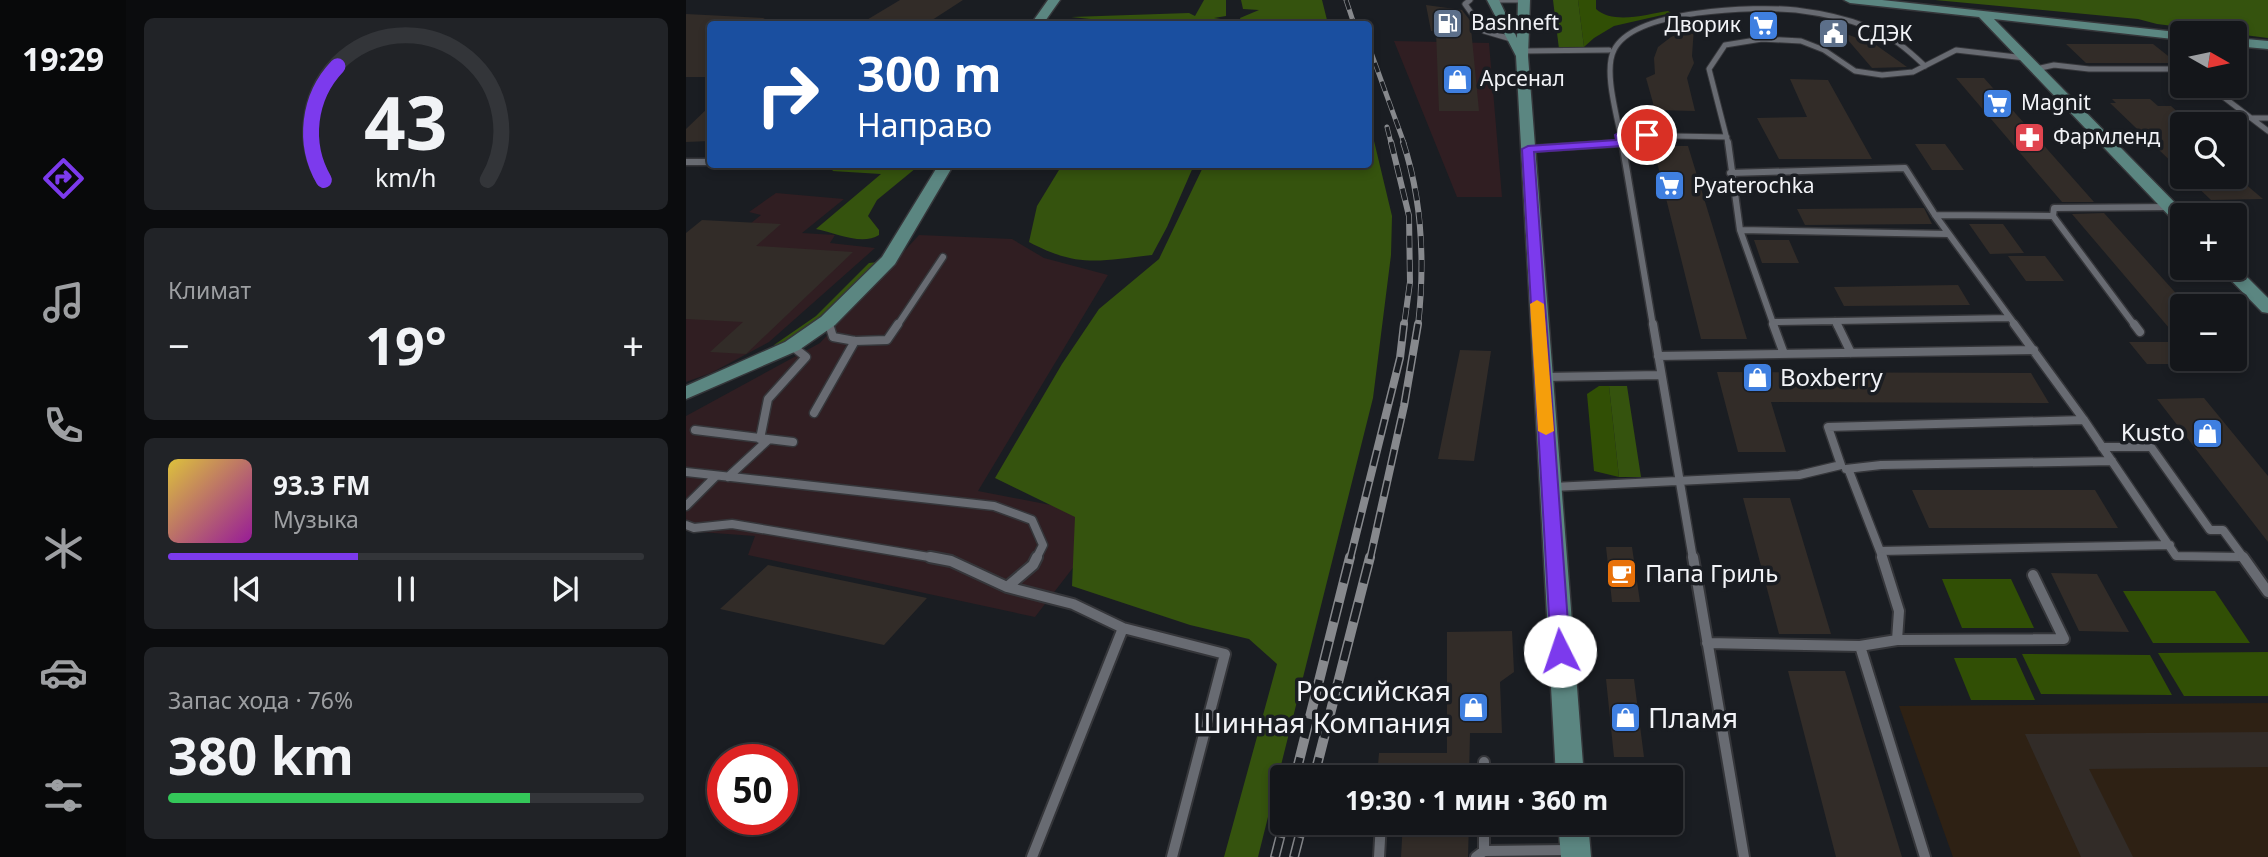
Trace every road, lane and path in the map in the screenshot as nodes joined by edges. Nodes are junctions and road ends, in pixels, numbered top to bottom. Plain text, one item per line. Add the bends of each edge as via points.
1 (1054, 0) edge
2 (1470, 0) edge
3 (1493, 0) edge
4 (1524, 0) edge
5 (1850, 0) edge
6 (1983, 15) junction
7 (1039, 21) edge
8 (2170, 35) edge
9 (2247, 43) edge
10 (2268, 46) edge
11 (1519, 49) junction
12 (1609, 50) junction
13 (2031, 64) junction
14 (1925, 66) junction
15 (2170, 69) edge
16 (2225, 98) edge
17 (2251, 118) junction
18 (2268, 118) edge
19 (2268, 131) edge
20 (1727, 137) junction
21 (1621, 139) junction
22 (1528, 149) junction
23 (686, 162) edge
24 (707, 162) edge
25 (945, 168) edge
26 (1730, 173) junction
27 (2170, 207) joint
28 (1935, 215) junction
29 (2053, 216) junction
30 (1740, 230) junction
31 (1948, 234) junction
32 (943, 257) dead end
33 (2240, 280) edge
34 (2268, 309) edge
35 (2010, 318) junction
36 (828, 321) junction
37 (1835, 321) junction
38 (1773, 322) junction
39 (2140, 332) dead end
40 (855, 341) junction
41 (792, 346) junction
42 (2034, 350) junction
43 (1850, 353) junction
44 (1784, 354) junction
45 (1658, 356) junction
46 (1661, 375) junction
47 (1542, 377) junction
48 (686, 393) edge
49 (814, 413) dead end
50 (2084, 420) junction
51 (695, 430) dead end
52 (764, 439) junction
53 (793, 442) dead end
54 (2102, 447) junction
55 (2112, 461) junction
56 (1845, 468) junction
57 (686, 472) edge
58 (716, 476) junction
59 (728, 477) junction
60 (1679, 481) junction
61 (1550, 487) junction
62 (686, 506) edge
63 (686, 525) edge
64 (2170, 545) junction
65 (1880, 551) junction
66 (2243, 557) junction
67 (2033, 575) dead end
68 (1007, 587) junction
69 (2268, 592) edge
70 (1123, 628) junction
71 (1897, 640) junction
72 (1707, 643) junction
73 (1860, 646) junction
74 (1569, 765) edge
75 (1380, 835) edge
76 (1482, 835) edge
77 (1575, 843) edge
78 (1480, 854) edge
79 (1032, 857) edge
80 (1172, 857) edge
81 (1379, 857) edge
82 (1744, 857) edge
83 (1925, 857) edge

1 - 7 main road
2 - 11 lane via 1465,4 1485,31
3 - 4 lane
3 - 11 main road
4 - 11 main road
5 - 6 main road
6 - 8 main road
6 - 13 main road
9 - 10 main road
11 - 12 lane
11 - 22 main road
12 - 14 lane via 1647,24 1724,10 1776,9 1856,22 1899,40
12 - 21 lane
13 - 14 lane via 1955,50
13 - 15 lane
13 - 27 main road
14 - 20 lane via 1899,75 1871,74 1847,69 1803,41 1755,39 1725,46 1709,69
16 - 17 lane
17 - 18 lane
17 - 19 lane
20 - 21 lane
20 - 26 lane
21 - 22 lane
21 - 45 lane
22 - 47 main road
23 - 24 lane
25 - 36 main road via 890,260
26 - 28 lane via 1905,168
26 - 30 lane
27 - 29 lane via 2054,208
28 - 29 lane
28 - 31 lane
29 - 39 lane
30 - 31 lane
30 - 38 lane
31 - 35 lane
32 - 40 lane via 887,340
33 - 34 main road
35 - 37 lane
35 - 42 lane
36 - 40 lane via 833,337
36 - 41 main road
37 - 38 lane
37 - 43 lane
38 - 44 lane
40 - 49 lane
41 - 48 main road
41 - 52 lane via 806,358 768,399
42 - 43 lane
42 - 50 lane
43 - 44 lane
44 - 45 lane
45 - 46 lane
46 - 47 lane
46 - 60 lane
47 - 61 main road
50 - 54 lane
50 - 56 lane via 1828,427
51 - 52 lane
52 - 53 lane
52 - 59 lane
54 - 55 lane
54 - 66 lane via 2151,447 2210,530 2223,530
55 - 56 lane
55 - 64 lane
56 - 60 lane
56 - 65 lane
57 - 58 lane
58 - 59 lane
58 - 62 lane
59 - 68 lane via 994,506 1032,520 1043,545 1033,565
60 - 61 lane
60 - 72 lane
61 - 74 main road
63 - 68 lane via 732,524 951,561
64 - 65 lane
64 - 66 lane via 2176,556
65 - 71 lane via 1899,611
66 - 69 lane
67 - 71 lane via 2064,639
68 - 70 lane via 1073,604
70 - 79 lane
70 - 80 lane via 1225,654
71 - 73 lane
72 - 73 lane
72 - 82 lane
73 - 83 lane
75 - 81 lane
76 - 78 lane
77 - 78 lane

